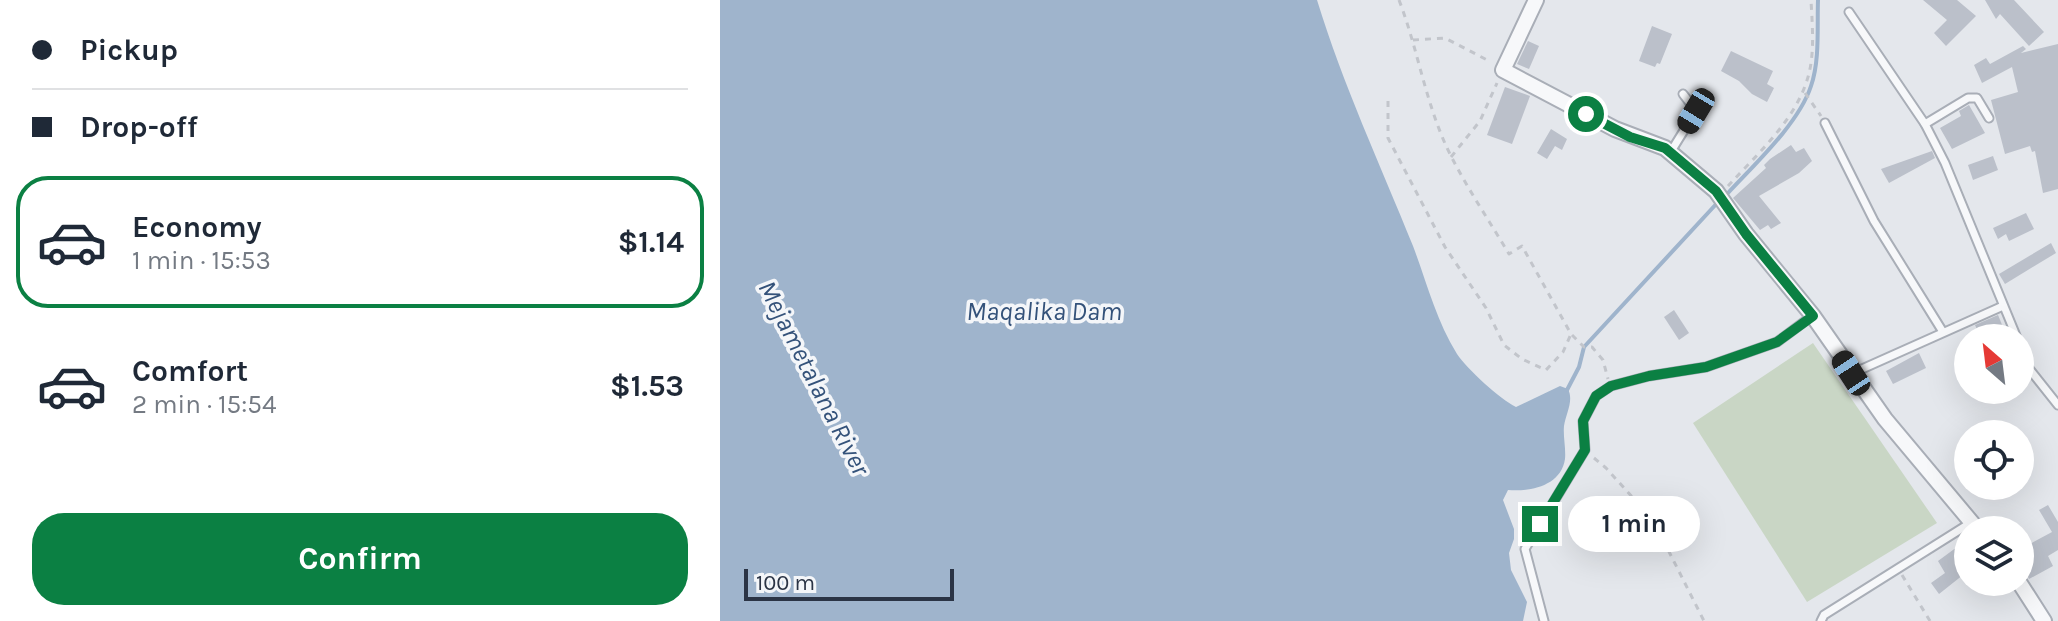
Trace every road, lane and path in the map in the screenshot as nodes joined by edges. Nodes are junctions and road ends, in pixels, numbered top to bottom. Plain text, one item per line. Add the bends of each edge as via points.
1 (1399, 0) edge
2 (1536, 0) edge
3 (1811, 0) edge
4 (1849, 12) dead end
5 (1413, 40) junction
6 (1503, 70) junction
7 (1804, 92) junction
8 (1683, 94) dead end
9 (1388, 101) dead end
10 (1989, 118) dead end
11 (1825, 123) joint
12 (1925, 124) junction
13 (1670, 153) junction
14 (1451, 157) junction
15 (1720, 195) junction
16 (2003, 306) junction
17 (1813, 316) junction
18 (2011, 324) edge
19 (1943, 332) junction
20 (1571, 334) junction
21 (1851, 373) junction
22 (2034, 375) edge
23 (1611, 386) junction
24 (2058, 405) edge
25 (1585, 450) junction
26 (1966, 516) edge
27 (1954, 538) edge
28 (1899, 569) junction
29 (2028, 596) edge
30 (1544, 621) edge
31 (1704, 621) edge
32 (1821, 621) edge
33 (1930, 621) edge
34 (2044, 621) edge

1 - 5 path
2 - 6 street
3 - 7 path via 1811,63
4 - 12 lane
5 - 6 path via 1445,38
5 - 14 path via 1422,83
6 - 13 street
6 - 14 path via 1480,121
7 - 11 path
7 - 15 path
8 - 13 lane via 1696,111
9 - 20 path via 1388,138 1504,345 1546,370
10 - 12 lane via 1977,98 1968,98
11 - 19 lane via 1874,221
12 - 16 lane
13 - 15 street
14 - 20 path via 1509,254 1522,246
15 - 17 street
16 - 18 lane
16 - 19 lane
17 - 21 street
17 - 23 lane via 1777,342 1706,367
19 - 21 lane
20 - 23 path via 1603,360
21 - 26 street
22 - 24 lane
23 - 25 lane via 1596,396 1583,421
25 - 30 lane via 1525,549
25 - 31 path via 1653,520
27 - 28 lane
28 - 32 lane
28 - 33 path
29 - 34 street

